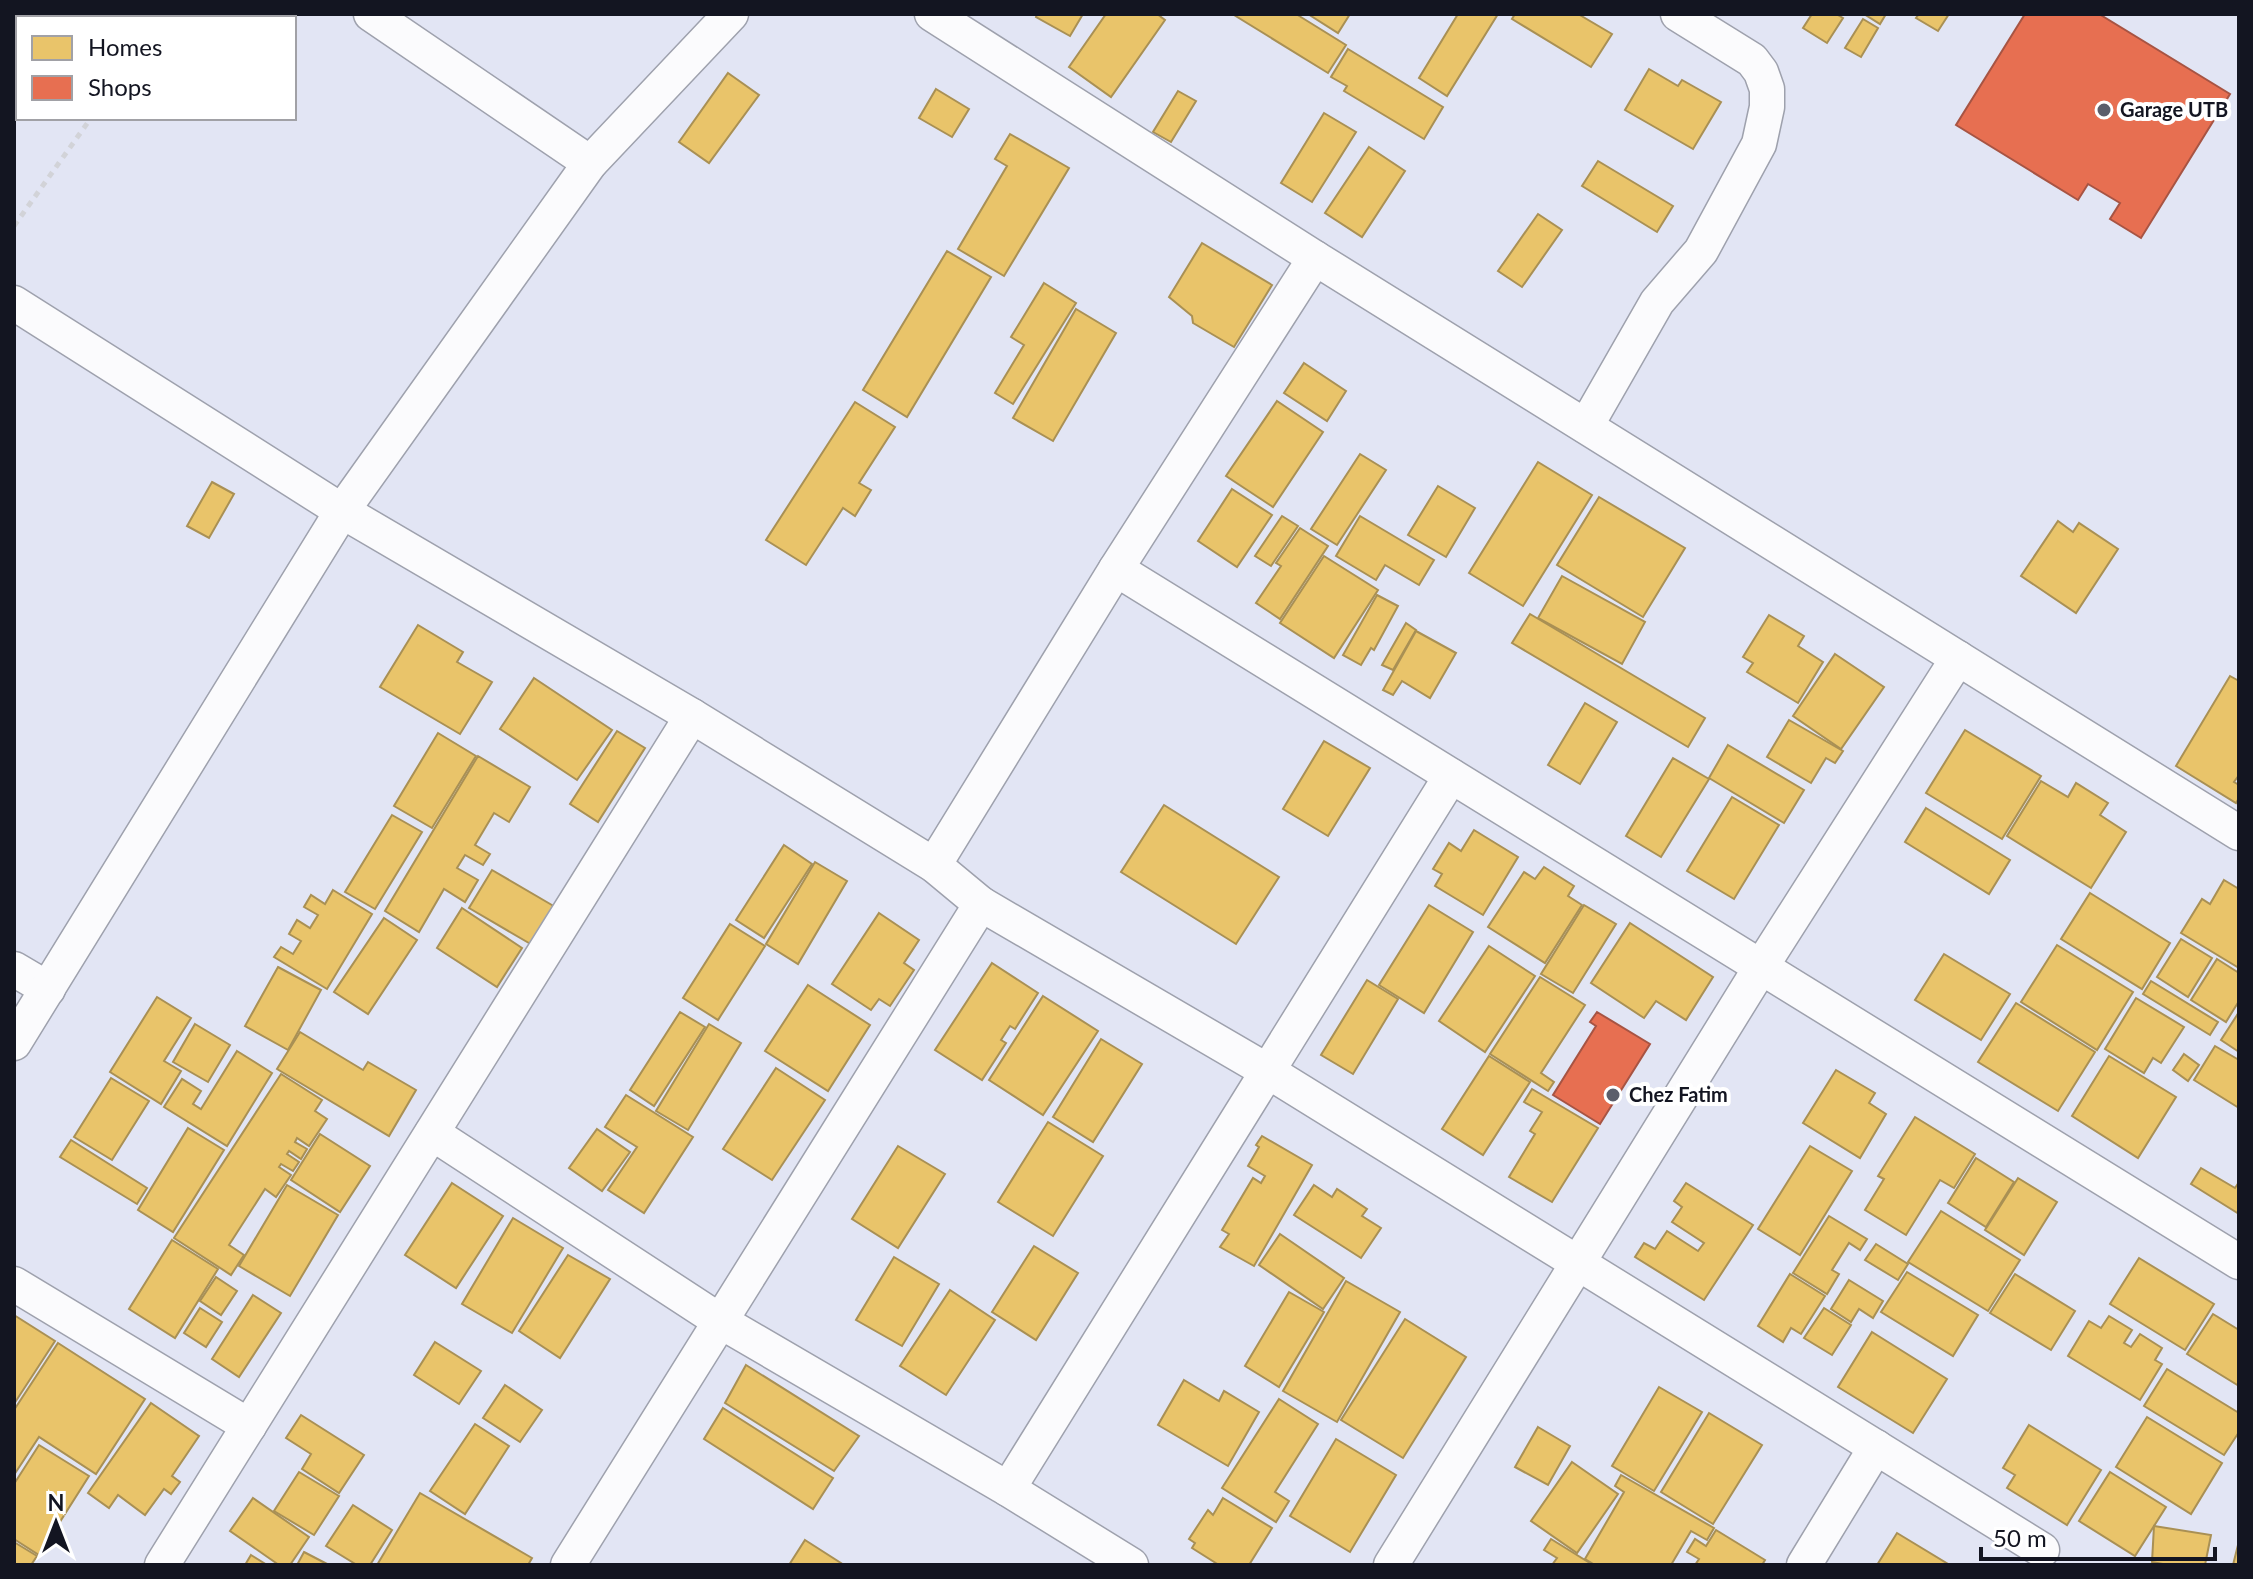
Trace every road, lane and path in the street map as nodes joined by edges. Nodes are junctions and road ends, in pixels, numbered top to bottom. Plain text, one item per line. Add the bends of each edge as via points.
1 (371, 14) edge
2 (731, 14) edge
3 (932, 14) edge
4 (1678, 14) edge
5 (90, 120) edge
6 (590, 163) junction
7 (14, 226) edge
8 (1315, 258) junction
9 (14, 303) edge
10 (1586, 426) junction
11 (342, 511) junction
12 (1116, 569) junction
13 (1958, 658) junction
14 (692, 716) junction
15 (1451, 776) junction
16 (2239, 833) edge
17 (934, 865) junction
18 (981, 904) junction
19 (1761, 967) junction
20 (14, 969) edge
21 (48, 989) junction
22 (14, 1043) edge
23 (1269, 1072) junction
24 (432, 1133) junction
25 (2239, 1262) edge
26 (1579, 1264) junction
27 (14, 1284) edge
28 (720, 1321) junction
29 (249, 1426) junction
30 (1876, 1447) junction
31 (1008, 1489) junction
32 (2042, 1550) dead end
33 (162, 1565) edge
34 (568, 1565) edge
35 (1131, 1565) edge
36 (1391, 1565) edge
37 (1804, 1565) edge

1 - 6 street
2 - 6 street
3 - 8 street
4 - 10 street via 1752,60 1761,72 1767,107 1759,144 1701,251 1657,302
5 - 7 path
6 - 11 street
8 - 10 street
8 - 12 street
9 - 11 street
10 - 13 street
11 - 14 street
11 - 21 street
12 - 15 street
12 - 17 street
13 - 16 street
13 - 19 street
14 - 17 street
14 - 24 street
15 - 19 street
15 - 23 street
17 - 18 street
18 - 23 street
18 - 28 street
19 - 25 street
19 - 26 street
20 - 21 street
21 - 22 street
23 - 26 street
23 - 31 street
24 - 28 street
24 - 29 street
26 - 30 street
26 - 36 street
27 - 29 street
28 - 31 street
28 - 34 street
29 - 33 street
30 - 32 street
30 - 37 street
31 - 35 street

